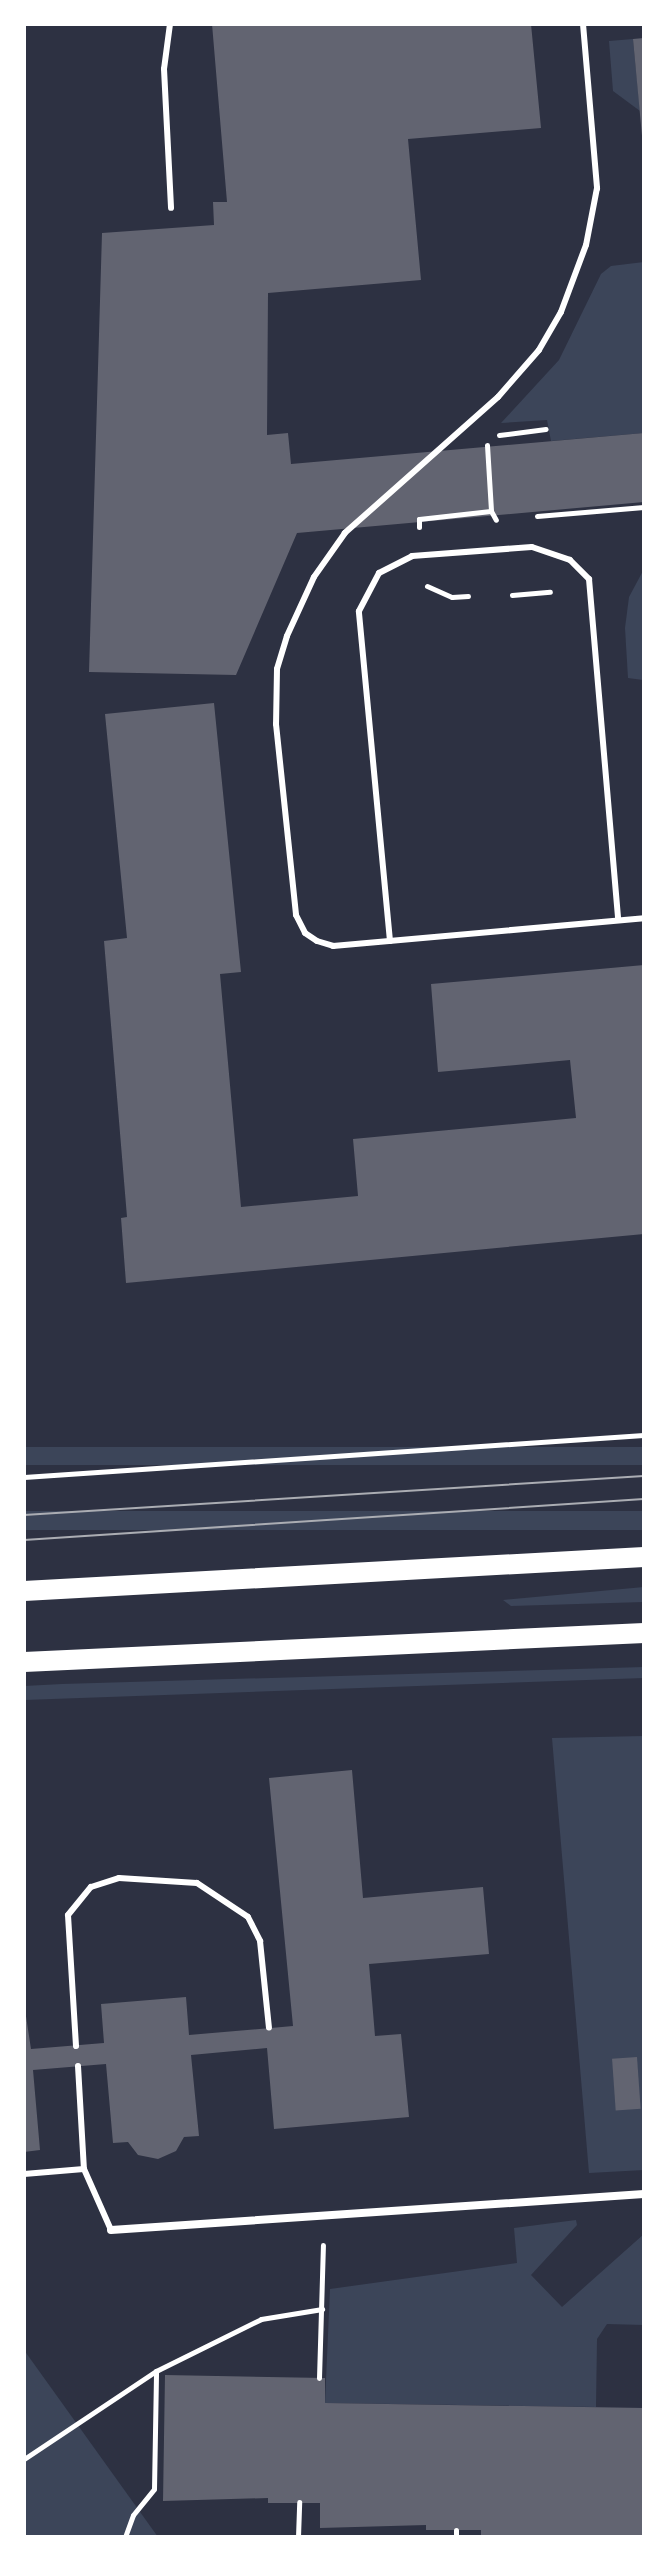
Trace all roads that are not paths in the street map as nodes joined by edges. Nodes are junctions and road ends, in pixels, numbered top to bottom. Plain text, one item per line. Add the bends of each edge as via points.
1 (170, 24) edge
2 (583, 24) edge
3 (171, 208) dead end
4 (644, 918) edge
5 (618, 920) junction
6 (390, 941) junction
7 (644, 1557) edge
8 (24, 1591) edge
9 (644, 1633) edge
10 (24, 1662) edge
11 (269, 2028) dead end
12 (76, 2046) dead end
13 (78, 2066) dead end
14 (84, 2169) junction
15 (24, 2174) edge
16 (644, 2194) edge
17 (111, 2230) joint

1 - 3 lane via 164,69
2 - 6 lane via 597,188 586,245 561,312 539,350 498,397 345,533 297,611 277,669 276,724 300,925 317,941 333,946
4 - 5 lane
5 - 6 lane
5 - 6 lane via 589,579 570,560 532,547 412,556 379,573 359,611
7 - 8 main road
9 - 10 main road
11 - 12 lane via 260,1941 248,1917 197,1883 119,1878 91,1887 68,1915
13 - 14 lane
14 - 15 lane
14 - 17 lane
16 - 17 street

